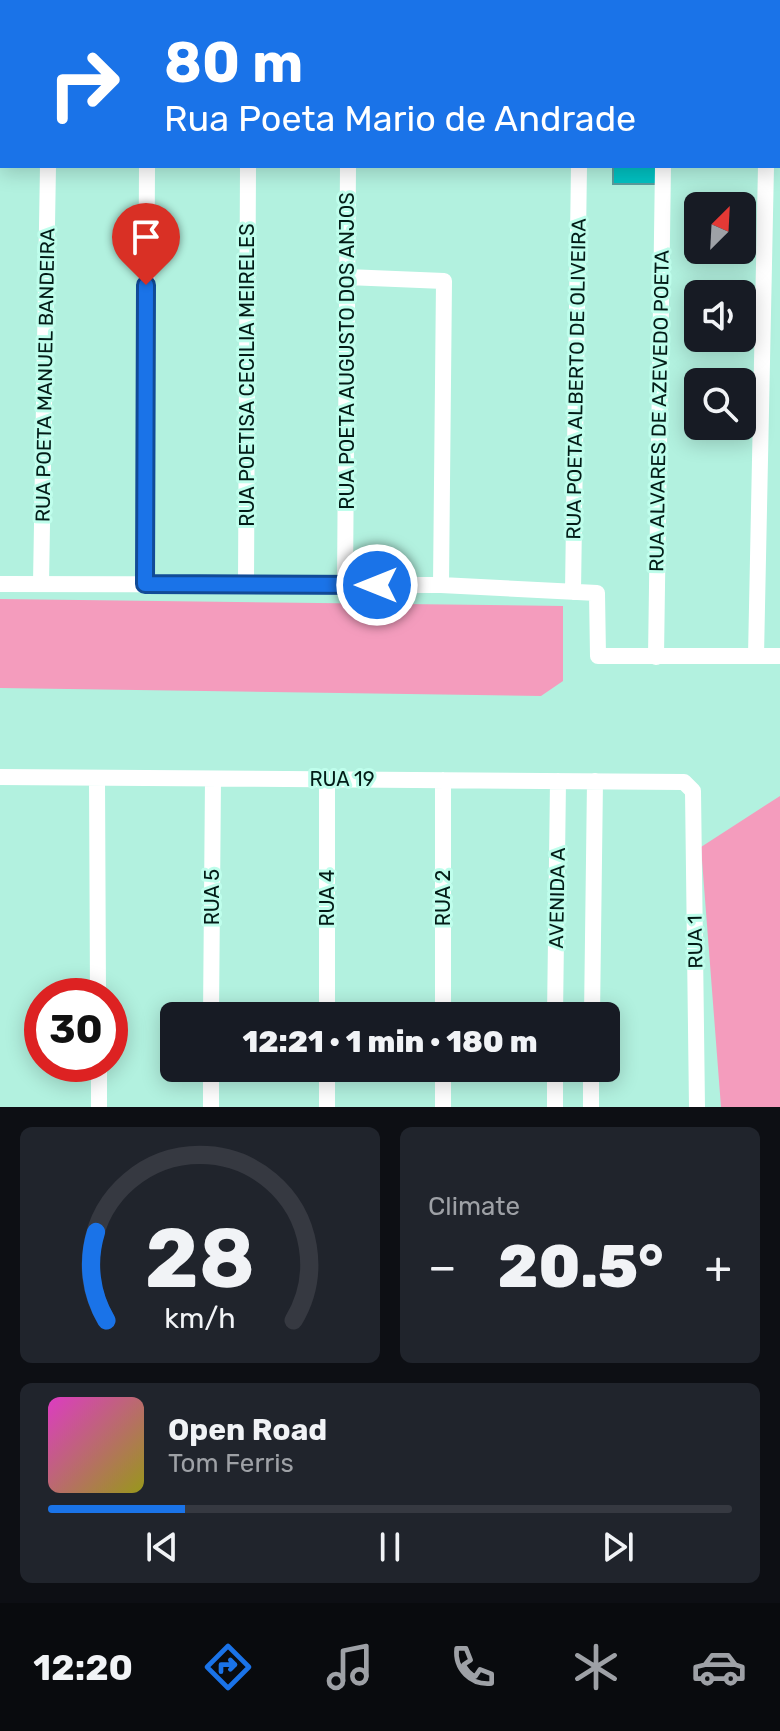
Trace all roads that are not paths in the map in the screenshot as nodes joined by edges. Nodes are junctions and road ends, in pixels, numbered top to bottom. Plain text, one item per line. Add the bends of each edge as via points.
1 (48, 168) edge
2 (147, 168) edge
3 (248, 168) edge
4 (348, 168) edge
5 (579, 168) edge
6 (663, 168) edge
7 (766, 168) edge
8 (347, 277) junction
9 (0, 584) edge
10 (41, 584) junction
11 (145, 584) junction
12 (246, 584) junction
13 (345, 585) junction
14 (441, 585) junction
15 (573, 592) junction
16 (756, 656) junction
17 (780, 656) edge
18 (656, 657) junction
19 (0, 777) edge
20 (97, 778) junction
21 (213, 779) junction
22 (327, 779) junction
23 (443, 780) junction
24 (558, 781) junction
25 (595, 781) junction
26 (684, 782) joint
27 (98, 978) edge
28 (211, 1002) edge
29 (327, 1002) edge
30 (443, 1002) edge
31 (555, 1002) edge
32 (592, 1002) edge
33 (99, 1082) edge
34 (211, 1082) edge
35 (327, 1082) edge
36 (443, 1082) edge
37 (555, 1082) edge
38 (591, 1082) edge
39 (99, 1107) edge
40 (211, 1107) edge
41 (327, 1107) edge
42 (443, 1107) edge
43 (555, 1107) edge
44 (591, 1107) edge
45 (697, 1107) edge

1 - 10 street, RUA POETA MANUEL BANDEIRA
2 - 11 street
3 - 12 street, RUA POETISA CECILIA MEIRELES
4 - 8 street, RUA POETA AUGUSTO DOS ANJOS
5 - 15 street, RUA POETA ALBERTO DE OLIVEIRA
6 - 18 street, RUA ALVARES DE AZEVEDO POETA
7 - 16 street
8 - 13 street, RUA POETA AUGUSTO DOS ANJOS
8 - 14 street via 444,281
9 - 10 street
10 - 11 street
11 - 12 street
12 - 13 street
13 - 14 street
14 - 15 street
15 - 18 street via 597,593 598,656
16 - 17 street
16 - 18 street
19 - 20 street, RUA 19
20 - 21 street, RUA 19
20 - 27 street
21 - 22 street, RUA 19
21 - 28 street, RUA 5
22 - 23 street, RUA 19
22 - 29 street, RUA 4
23 - 24 street, RUA 19
23 - 30 street, RUA 2
24 - 25 street, RUA 19
24 - 31 street, AVENIDA A
25 - 26 street, RUA 19
25 - 32 street, AVENIDA A
26 - 45 street, RUA 1 via 693,791
33 - 39 street
34 - 40 street
35 - 41 street
36 - 42 street
37 - 43 street
38 - 44 street

